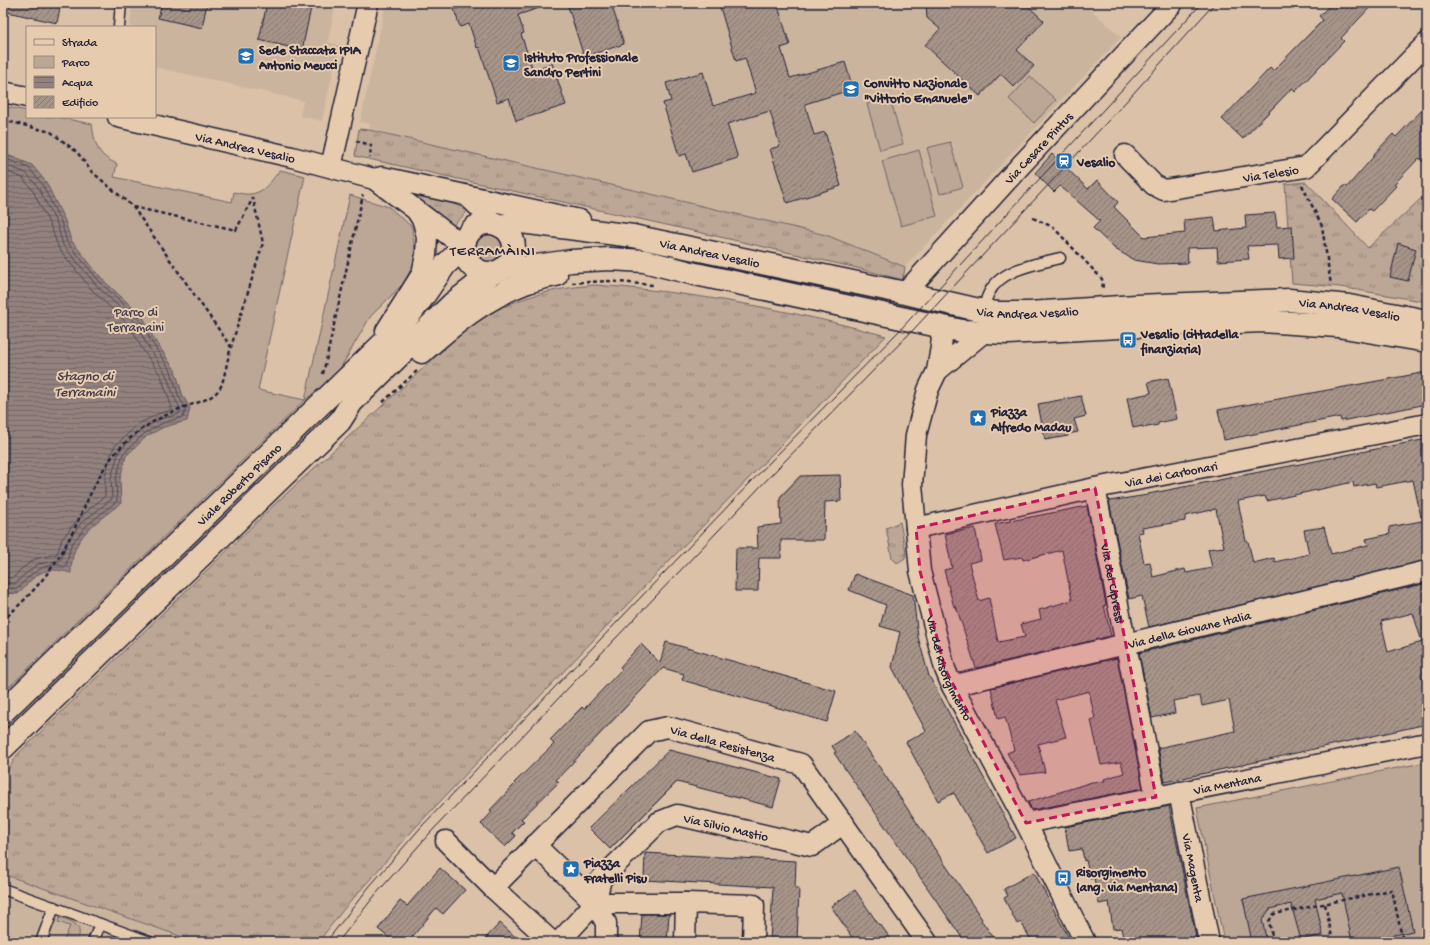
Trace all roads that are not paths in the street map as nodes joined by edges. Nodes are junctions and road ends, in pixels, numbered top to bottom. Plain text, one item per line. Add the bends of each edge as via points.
1 (121, 3) edge
2 (368, 3) edge
3 (1173, 3) edge
4 (119, 26) edge
5 (1427, 43) edge
6 (3, 92) edge
7 (26, 97) edge
8 (122, 118) edge
9 (1125, 155) dead end
10 (331, 168) junction
11 (370, 175) junction
12 (467, 196) junction
13 (416, 210) junction
14 (496, 224) junction
15 (633, 236) junction
16 (464, 244) junction
17 (1060, 258) dead end
18 (499, 270) junction
19 (691, 273) junction
20 (905, 293) junction
21 (479, 306) joint
22 (983, 311) junction
23 (1427, 320) edge
24 (938, 326) junction
25 (984, 332) junction
26 (1427, 341) edge
27 (380, 345) junction
28 (937, 371) junction
29 (340, 421) junction
30 (1427, 424) edge
31 (1095, 488) junction
32 (916, 528) junction
33 (1427, 570) edge
34 (1126, 645) junction
35 (952, 686) junction
36 (3, 712) edge
37 (1427, 743) edge
38 (7, 746) edge
39 (1179, 792) junction
40 (1156, 797) junction
41 (844, 823) junction
42 (1026, 823) junction
43 (446, 841) dead end
44 (535, 845) junction
45 (493, 888) junction
46 (3, 889) edge
47 (595, 903) junction
48 (686, 903) junction
49 (54, 907) junction
50 (100, 924) junction
51 (41, 942) edge
52 (93, 942) edge
53 (150, 942) edge
54 (552, 942) edge
55 (559, 942) edge
56 (606, 942) edge
57 (685, 942) edge
58 (753, 942) edge
59 (927, 942) edge
60 (1084, 942) edge
61 (1209, 942) edge

1 - 4 lane
2 - 10 street
3 - 20 street, Via Cesare Pintus
5 - 9 street, Via Telesio via 1306,167 1164,190 1154,185
6 - 7 street
8 - 10 street, Via Andrea Vesalio
10 - 11 street, Via Andrea Vesalio
11 - 12 street, Via Andrea Vesalio
11 - 13 street, Via Andrea Vesalio
12 - 14 street
12 - 15 street, Via Andrea Vesalio via 622,229
13 - 16 street, Via Andrea Vesalio
13 - 27 street, Via Andrea Vesalio via 423,221 427,237 422,274
14 - 15 main road, Via Andrea Vesalio via 521,222
14 - 16 main road via 480,224 472,229
14 - 18 main road via 506,229 513,244 511,260
15 - 20 main road, Via Andrea Vesalio
16 - 18 main road via 469,264 484,272
16 - 27 main road, Viale Roberto Pisano via 445,265 400,327
17 - 22 lane via 1025,266 1001,278 989,292
18 - 19 main road, Via Andrea Vesalio via 610,259 644,261
18 - 29 main road, Viale Roberto Pisano via 452,304 352,402
19 - 21 main road, Via Andrea Vesalio via 606,270 545,276 507,290
19 - 24 main road, Via Andrea Vesalio
20 - 22 main road, Via Andrea Vesalio
21 - 29 main road, Viale Roberto Pisano via 423,351 361,410
22 - 23 main road, Via Andrea Vesalio via 1029,313 1289,300 1349,306
24 - 25 main road, Via Andrea Vesalio
24 - 28 street, Via del Risorgimento via 942,337
25 - 26 main road, Via Andrea Vesalio via 1008,334 1262,322 1338,326
25 - 28 street, Via del Risorgimento
27 - 36 main road, Viale Roberto Pisano
28 - 32 street, Via del Risorgimento via 928,390 916,435 912,485
29 - 38 main road, Viale Roberto Pisano
30 - 31 street, Via dei Carbonari
31 - 32 street, Via dei Carbonari
31 - 34 street, Via dei Cipressi
32 - 35 street, Via del Risorgimento via 920,571 945,669
33 - 34 street, Via della Giovane Italia
34 - 35 street, Via della Giovane Italia
34 - 40 street, Via dei Cipressi
35 - 42 street, Via del Risorgimento
37 - 39 street, Via Mentana
39 - 40 street, Via Mentana
39 - 61 street, Via Magenta
40 - 42 street, Via Mentana
41 - 44 street, Via della Resistenza via 801,764 668,726 649,731
41 - 47 street, Via Silvio Mastio via 812,846 677,815 659,822 601,879
41 - 59 street, Via della Resistenza
42 - 60 street, Via del Risorgimento
43 - 45 street
44 - 45 street, Via della Resistenza
44 - 47 street
45 - 54 street
46 - 49 lane
47 - 48 street
47 - 55 street
47 - 56 street via 606,923
48 - 57 street
48 - 58 street via 754,905
49 - 50 lane
49 - 51 lane
50 - 52 lane
50 - 53 lane

